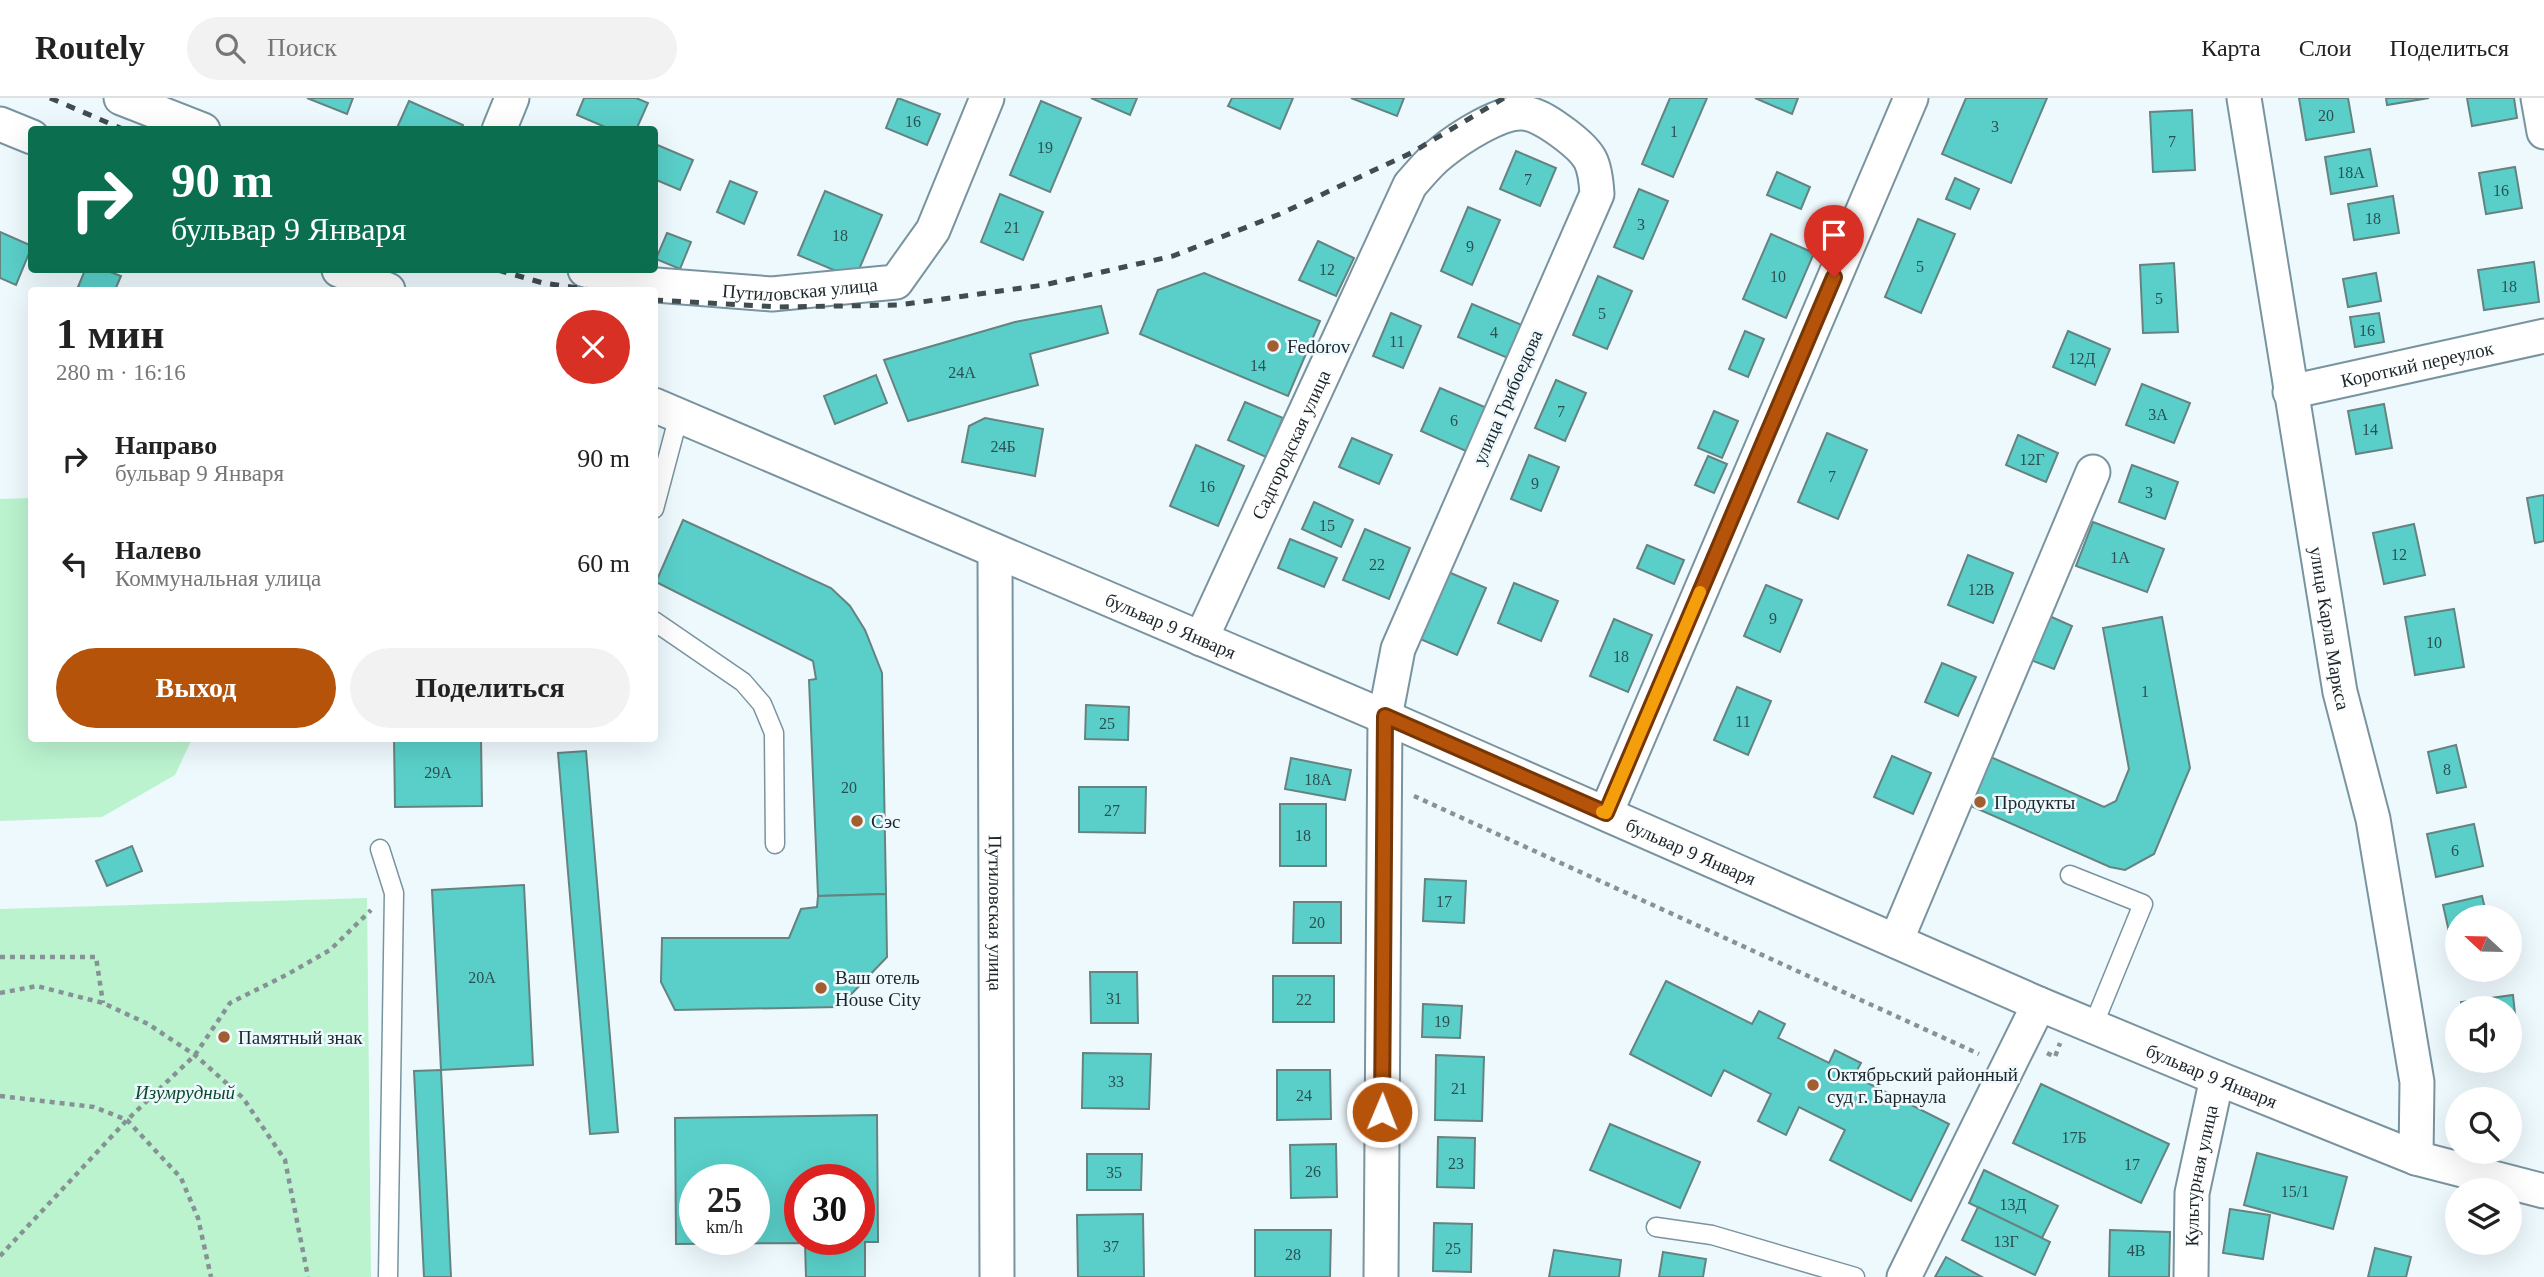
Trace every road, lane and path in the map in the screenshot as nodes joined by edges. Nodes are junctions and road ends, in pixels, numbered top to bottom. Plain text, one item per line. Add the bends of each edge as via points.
1 (121, 98) edge
2 (512, 98) edge
3 (987, 98) edge
4 (1911, 98) edge
5 (2244, 98) edge
6 (2538, 98) edge
7 (1522, 113) joint
8 (0, 124) edge
9 (193, 126) edge
10 (501, 126) edge
11 (2544, 132) edge
12 (28, 135) edge
13 (346, 273) edge
14 (596, 273) edge
15 (381, 287) edge
16 (2544, 336) edge
17 (2290, 392) junction
18 (667, 410) edge
19 (2093, 472) dead end
20 (658, 479) edge
21 (995, 551) junction
22 (658, 624) edge
23 (1201, 639) junction
24 (1385, 716) junction
25 (1385, 783) junction
26 (1606, 813) junction
27 (775, 844) dead end
28 (380, 849) dead end
29 (2070, 875) dead end
30 (394, 892) junction
31 (1896, 941) junction
32 (0, 957) edge
33 (0, 993) edge
34 (103, 1003) junction
35 (2039, 1004) junction
36 (2082, 1021) junction
37 (195, 1055) junction
38 (2008, 1067) junction
39 (2217, 1078) junction
40 (0, 1096) edge
41 (127, 1120) junction
42 (2416, 1158) junction
43 (2544, 1191) edge
44 (1656, 1227) dead end
45 (0, 1256) edge
46 (211, 1277) edge
47 (308, 1277) edge
48 (388, 1277) edge
49 (998, 1277) edge
50 (1381, 1277) edge
51 (1855, 1277) edge
52 (1904, 1277) edge
53 (2192, 1277) edge

1 - 9 street
2 - 10 street
3 - 14 street, Путиловская улица via 933,230 896,282 772,294 643,285
4 - 26 street
5 - 17 street, улица Карла Маркса
6 - 11 street
7 - 23 street, Садгородская улица via 1464,136 1410,185
7 - 24 street, улица Грибоедова via 1549,122 1579,145 1596,167 1597,194 1398,649
8 - 12 street
13 - 15 street
16 - 17 street, Короткий переулок
17 - 42 street, улица Карла Маркса via 2340,692 2373,819 2415,1069
18 - 20 lane
18 - 21 street, бульвар 9 Января
19 - 31 street
21 - 23 street, бульвар 9 Января
21 - 49 street, Путиловская улица
22 - 27 lane via 743,682 762,704 774,733
23 - 24 street, бульвар 9 Января
24 - 25 street
24 - 26 street, бульвар 9 Января
25 - 38 path
25 - 50 street
26 - 31 street, бульвар 9 Января
28 - 30 lane
29 - 36 lane via 2144,904
30 - 37 path via 330,950 230,1003
30 - 48 lane
31 - 35 street, бульвар 9 Января
32 - 34 path via 96,957
33 - 34 path via 37,986
34 - 37 path via 148,1024
35 - 36 street, бульвар 9 Января
35 - 38 street
36 - 38 path via 2055,1057 2038,1049 2021,1073
36 - 39 street, бульвар 9 Января
37 - 41 path
37 - 47 path via 243,1098 285,1160
38 - 52 street
39 - 42 street, бульвар 9 Января
39 - 53 street, Культурная улица via 2192,1193
40 - 41 path via 94,1107
41 - 45 path
41 - 46 path via 181,1178 198,1218
42 - 43 street, бульвар 9 Января
44 - 51 lane via 1713,1235

